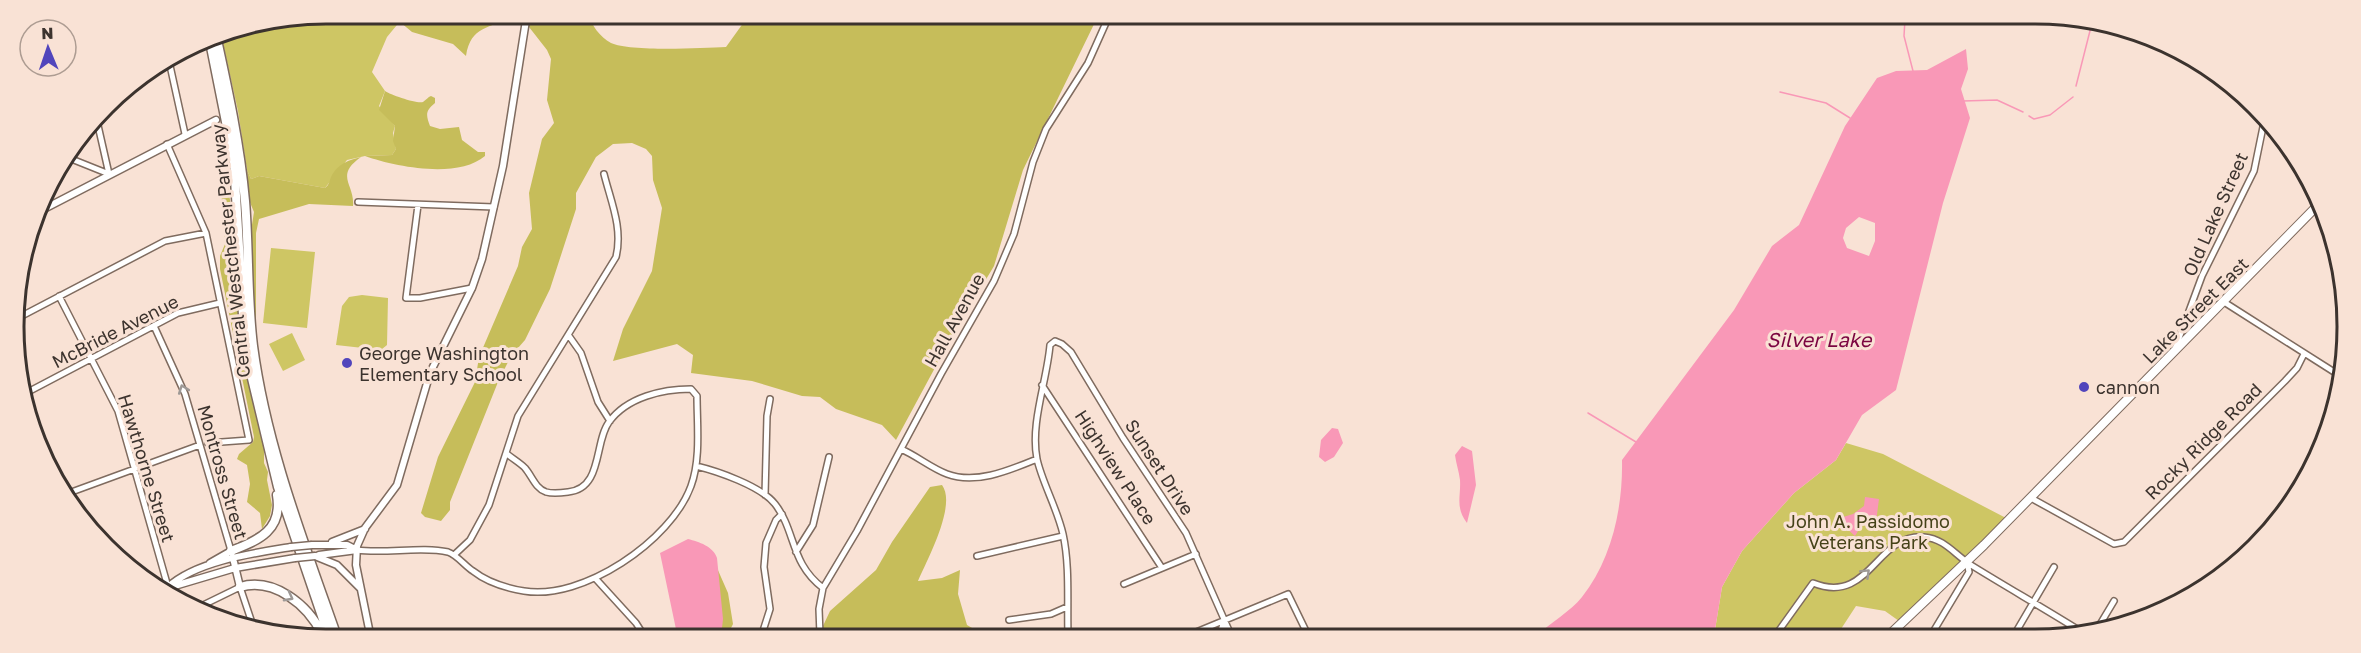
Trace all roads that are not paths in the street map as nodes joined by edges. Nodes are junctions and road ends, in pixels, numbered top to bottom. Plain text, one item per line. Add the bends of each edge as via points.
1 (525, 24) edge
2 (1105, 24) edge
3 (218, 44) edge
4 (211, 47) edge
5 (170, 68) edge
6 (216, 120) dead end
7 (98, 128) edge
8 (2263, 128) edge
9 (185, 134) junction
10 (167, 144) junction
11 (74, 160) edge
12 (109, 174) junction
13 (604, 174) dead end
14 (358, 202) dead end
15 (418, 205) junction
16 (49, 206) edge
17 (494, 207) junction
18 (2313, 210) edge
19 (206, 233) junction
20 (472, 288) junction
21 (59, 296) junction
22 (2224, 302) junction
23 (220, 303) junction
24 (25, 314) edge
25 (154, 326) junction
26 (569, 336) junction
27 (2174, 351) junction
28 (2304, 354) junction
29 (92, 358) junction
30 (2333, 372) edge
31 (1042, 385) junction
32 (31, 390) edge
33 (770, 399) dead end
34 (610, 421) junction
35 (208, 443) dead end
36 (201, 445) junction
37 (901, 449) junction
38 (507, 454) junction
39 (829, 457) dead end
40 (271, 459) junction
41 (1037, 459) junction
42 (696, 466) junction
43 (134, 467) junction
44 (73, 491) edge
45 (765, 495) junction
46 (2031, 498) junction
47 (782, 514) junction
48 (365, 528) junction
49 (1064, 536) junction
50 (329, 543) junction
51 (357, 550) junction
52 (796, 552) junction
53 (1197, 554) junction
54 (232, 555) junction
55 (454, 555) junction
56 (315, 556) junction
57 (977, 556) dead end
58 (1967, 562) junction
59 (2054, 567) dead end
60 (235, 568) junction
61 (1162, 568) junction
62 (595, 578) junction
63 (162, 580) edge
64 (1125, 584) dead end
65 (171, 585) edge
66 (172, 587) edge
67 (240, 587) junction
68 (823, 588) junction
69 (361, 589) junction
70 (2114, 601) dead end
71 (2034, 602) junction
72 (206, 604) edge
73 (1067, 607) junction
74 (251, 620) edge
75 (1009, 620) dead end
76 (1224, 620) junction
77 (2102, 621) edge
78 (2072, 626) edge
79 (319, 629) edge
80 (326, 629) edge
81 (334, 629) edge
82 (369, 629) edge
83 (640, 629) edge
84 (764, 629) edge
85 (820, 629) edge
86 (1068, 629) edge
87 (1203, 629) edge
88 (1222, 629) edge
89 (1228, 629) edge
90 (1305, 629) dead end
91 (1781, 629) edge
92 (1895, 629) edge
93 (1935, 629) edge
94 (2018, 629) edge

1 - 17 street
2 - 37 street, Hall Avenue via 1088,63 1046,129 1014,234 994,281
3 - 81 main road, Central Westchester Parkway via 242,171 251,323 261,393 291,504
4 - 40 main road, Central Westchester Parkway via 234,162 246,348
5 - 9 street
6 - 9 street
7 - 12 street
8 - 27 street, Old Lake Street via 2254,171 2200,282
9 - 10 street
10 - 12 street
10 - 19 street
11 - 12 street
12 - 16 street
13 - 26 street via 616,218 617,252
14 - 15 street
15 - 17 street
15 - 20 street via 406,298
17 - 20 street
18 - 22 main road, Lake Street East
19 - 21 street via 165,242
19 - 23 street
20 - 48 street via 430,374 397,485
21 - 24 street
21 - 29 street, Hawthorne Street
22 - 27 main road, Lake Street East
22 - 28 street
23 - 25 street, McBride Avenue via 190,309
23 - 35 street via 249,440
25 - 29 street, McBride Avenue
36 -> 25 street, Montross Street via 185,394
26 - 34 street via 581,353 598,402
26 - 38 street via 518,417
27 - 46 main road, Lake Street East
28 - 30 street
28 - 46 street, Rocky Ridge Road via 2285,381 2120,545
29 - 32 street, McBride Avenue
29 - 43 street, Hawthorne Street via 118,411
31 - 41 street
31 - 53 street, Sunset Drive via 1050,345 1055,341 1071,352
31 - 61 street, Highview Place
33 - 45 street
34 - 38 street via 593,474 573,492 556,494 538,487 525,468
34 - 42 street via 648,395 691,389 697,396
36 - 43 street
36 - 54 street, Montross Street
37 - 41 street via 938,470 962,477 994,474
37 - 68 street, Hall Avenue
38 - 55 street via 479,527
39 - 52 street via 813,525
40 - 54 main road via 278,505 276,519 265,536
40 - 80 main road, Central Westchester Parkway
41 - 49 street
42 - 45 street via 718,471
42 - 62 street via 686,499 669,526
43 - 44 street
43 - 63 street, Hawthorne Street
45 - 47 street
46 - 58 main road, Lake Street East
47 - 52 street
47 - 84 street via 769,533 765,550 770,609
48 - 50 street
48 - 51 street
49 - 57 street
49 - 73 street
50 - 51 street
50 - 54 street, bridge
51 - 55 street
51 - 56 street
51 - 69 street
52 - 68 street via 807,573
53 - 61 street
53 - 76 street, Sunset Drive
54 - 60 street, Montross Street
54 - 65 street
55 - 62 street via 490,581 524,591 557,591
56 - 60 street, bridge
56 - 69 street via 337,565
58 - 71 street
91 -> 58 street via 1813,583 1835,589 1848,586 1897,544 1915,538 1936,539
58 - 92 main road, Lake Street East
58 - 93 street via 1969,572
59 - 71 street
60 - 66 street
60 - 67 street, Montross Street
61 - 64 street
62 - 83 street
67 - 72 street
67 - 74 street, Montross Street
67 -> 79 main road via 255,585 287,595 310,614
68 - 85 street, Hall Avenue
69 - 82 street
70 - 77 street
71 - 78 street
71 - 94 street
73 - 75 street via 1051,614
73 - 86 street
76 - 87 street
76 - 88 street
76 - 89 street, Sunset Drive
76 - 90 street via 1288,594

